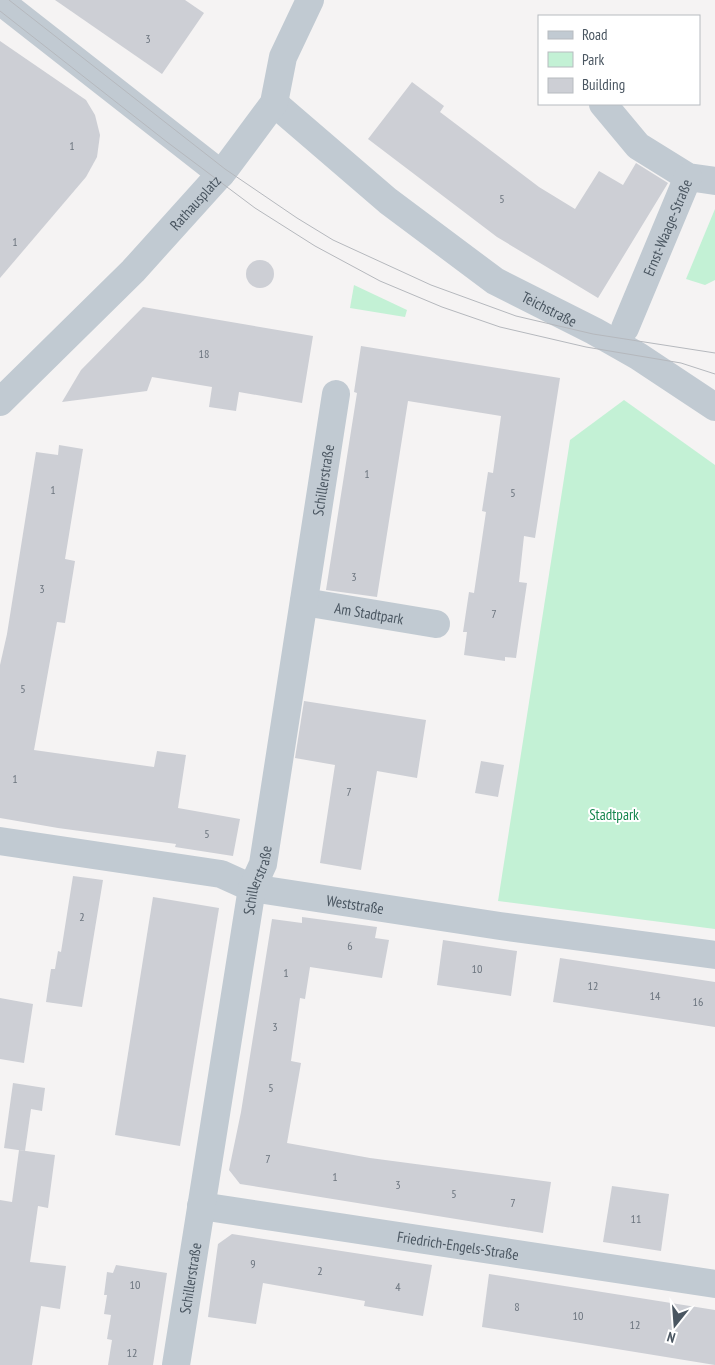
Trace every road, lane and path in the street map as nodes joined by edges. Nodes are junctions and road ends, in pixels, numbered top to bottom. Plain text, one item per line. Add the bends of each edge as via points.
1 (310, 0) edge
2 (0, 1) edge
3 (274, 103) junction
4 (604, 105) edge
5 (220, 174) junction
6 (688, 177) junction
7 (715, 181) edge
8 (625, 328) dead end
9 (336, 394) dead end
10 (0, 402) edge
11 (715, 408) edge
12 (304, 602) junction
13 (436, 624) dead end
14 (0, 841) edge
15 (252, 888) junction
16 (715, 955) edge
17 (201, 1206) junction
18 (715, 1284) edge
19 (176, 1365) edge

1 - 3 street via 283,57
2 - 5 street
3 - 5 street, Rathausplatz
3 - 11 street, Teichstraße via 388,201 495,281 638,356
4 - 6 street, Ernst-Waage-Straße via 638,146
5 - 10 street, Rathausplatz via 132,271
6 - 7 street
6 - 8 street, Ernst-Waage-Straße
9 - 12 street, Schillerstraße
12 - 13 street, Am Stadtpark
12 - 15 street, Schillerstraße via 263,864
14 - 15 street, Weststraße via 221,874
15 - 16 street, Weststraße
15 - 17 street, Schillerstraße
17 - 18 street, Friedrich-Engels-Straße
17 - 19 street, Schillerstraße

